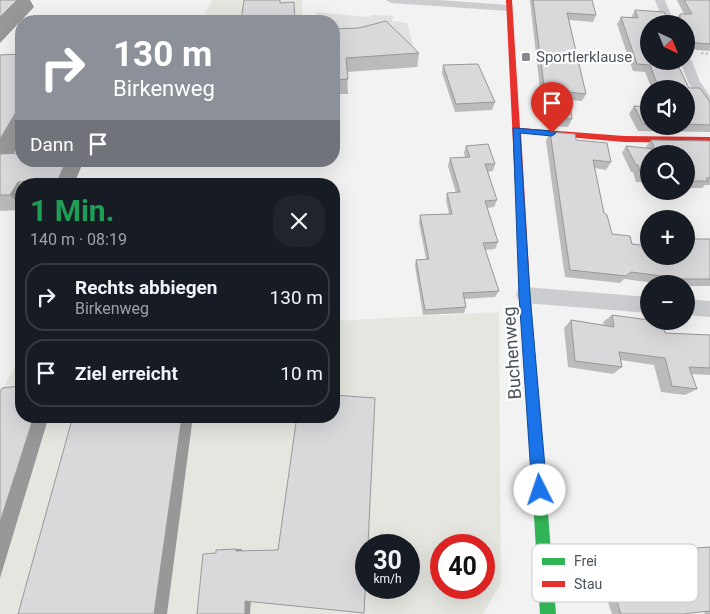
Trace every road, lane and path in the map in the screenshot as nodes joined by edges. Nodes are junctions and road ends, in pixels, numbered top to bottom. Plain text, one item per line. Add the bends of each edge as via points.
1 (391, 0) edge
2 (660, 0) edge
3 (509, 4) edge
4 (666, 15) edge
5 (689, 70) edge
6 (710, 105) edge
7 (516, 130) junction
8 (710, 140) edge
9 (525, 295) junction
10 (640, 304) edge
11 (695, 308) edge
12 (710, 309) edge
13 (543, 544) edge

1 - 3 street
2 - 4 street
3 - 7 street, Buchenweg
5 - 6 street
7 - 8 street via 624,139
7 - 9 street, Buchenweg
9 - 10 street
9 - 13 street, Buchenweg
11 - 12 street

